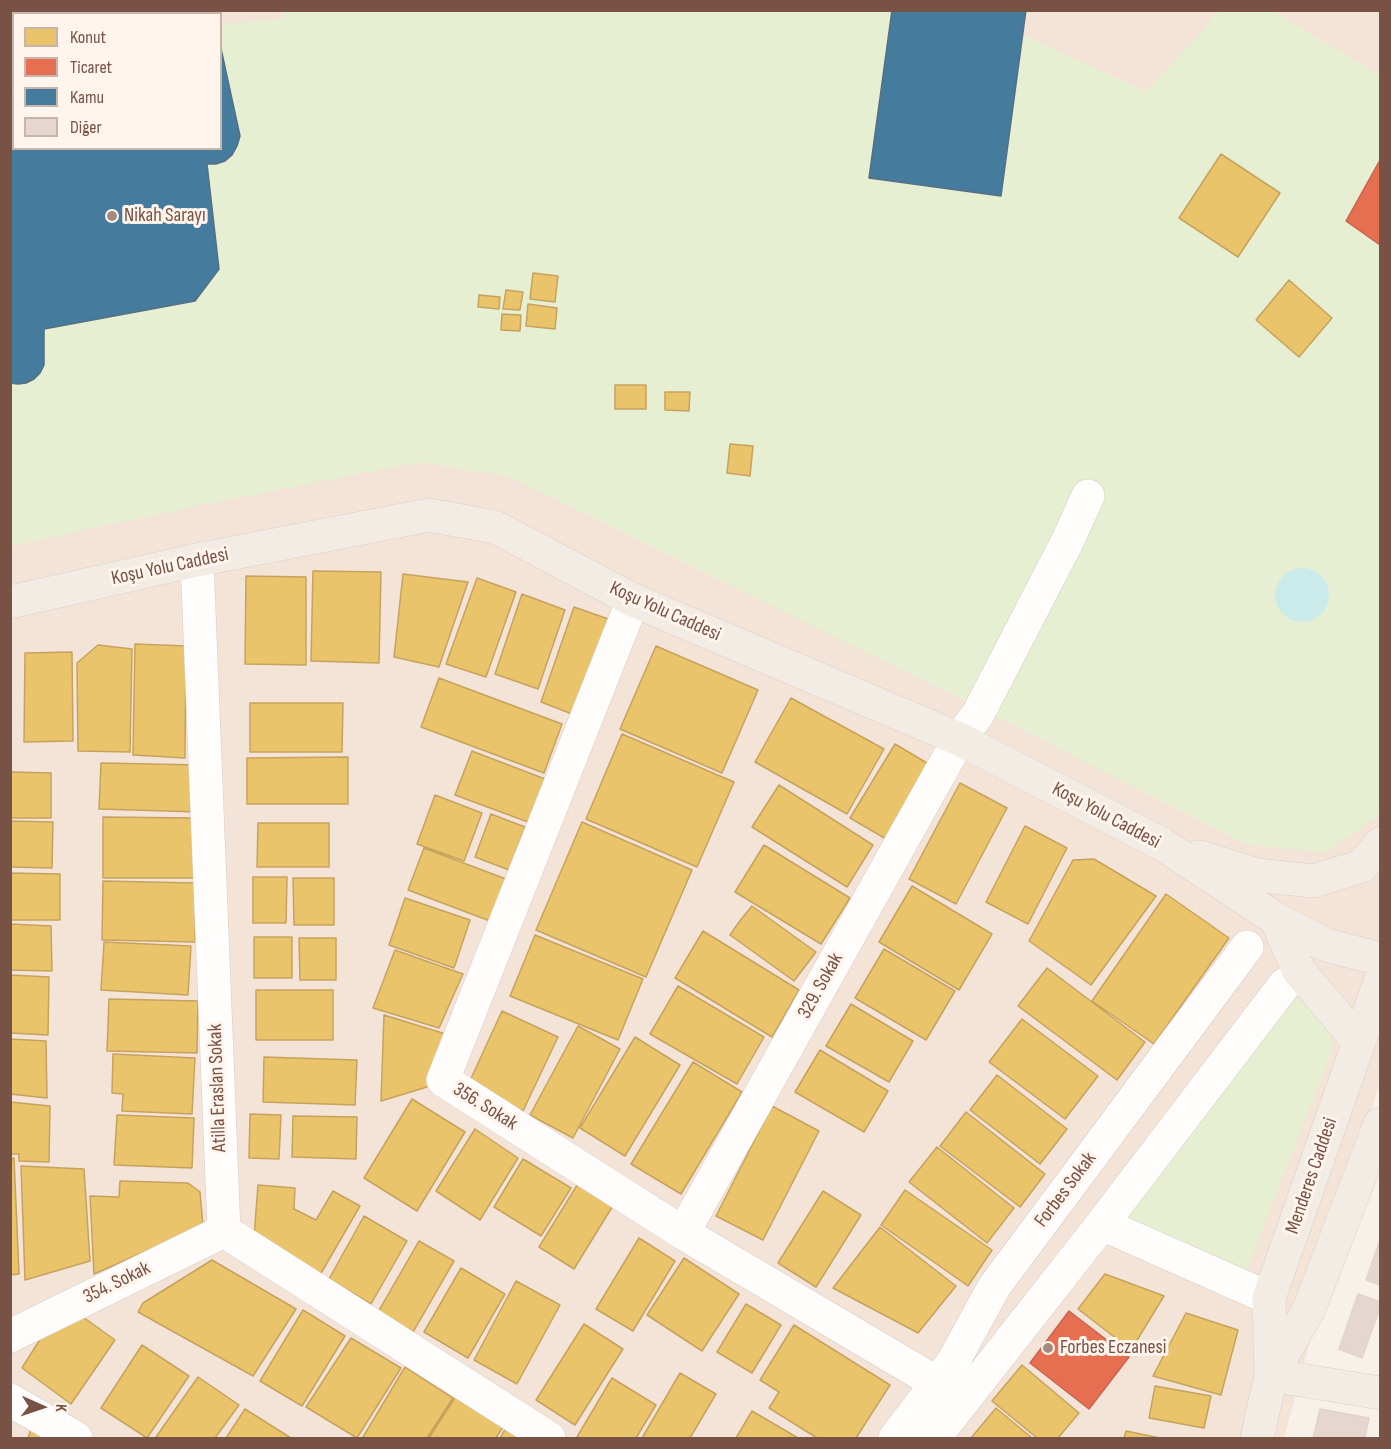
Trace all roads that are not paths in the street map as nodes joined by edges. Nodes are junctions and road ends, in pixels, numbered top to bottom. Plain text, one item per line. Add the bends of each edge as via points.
1 (1088, 496) dead end
2 (197, 560) junction
3 (633, 600) junction
4 (10, 602) edge
5 (959, 739) junction
6 (1162, 844) junction
7 (1380, 844) edge
8 (1276, 920) junction
9 (1247, 947) dead end
10 (1380, 959) edge
11 (1380, 982) edge
12 (1285, 984) dead end
13 (1359, 1042) junction
14 (1380, 1124) edge
15 (1102, 1224) junction
16 (224, 1231) junction
17 (683, 1233) junction
18 (1269, 1299) junction
19 (10, 1335) edge
20 (1271, 1375) junction
21 (937, 1383) junction
22 (1380, 1393) edge
23 (10, 1400) edge
24 (76, 1438) edge
25 (549, 1438) edge
26 (895, 1438) edge
27 (934, 1438) edge
28 (1257, 1438) edge

1 - 5 street, 329. Sokak via 978,714
2 - 3 main road, Koşu Yolu Caddesi via 429,515 495,527
2 - 4 main road, Koşu Yolu Caddesi
2 - 16 street, Atilla Eraslan Sokak
3 - 5 main road, Koşu Yolu Caddesi
3 - 17 street, 356. Sokak via 443,1080
5 - 6 main road, Koşu Yolu Caddesi
5 - 17 street, 329. Sokak
6 - 7 main road via 1257,875 1313,881 1362,866
6 - 8 main road, Koşu Yolu Caddesi
8 - 10 main road, Koşu Yolu Caddesi via 1326,945
8 - 13 main road via 1299,971
9 - 21 street, Forbes Sokak via 994,1287 953,1362
11 - 13 main road, Menderes Caddesi
12 - 15 street
13 - 18 main road, Menderes Caddesi
14 - 20 main road, Menderes Caddesi via 1309,1309
15 - 18 street
15 - 27 street
16 - 19 street, 354. Sokak
16 - 25 street
17 - 21 street, 356. Sokak
18 - 20 main road, Menderes Caddesi
20 - 22 main road
20 - 28 main road, Menderes Caddesi
21 - 26 street, Forbes Sokak
23 - 24 street

